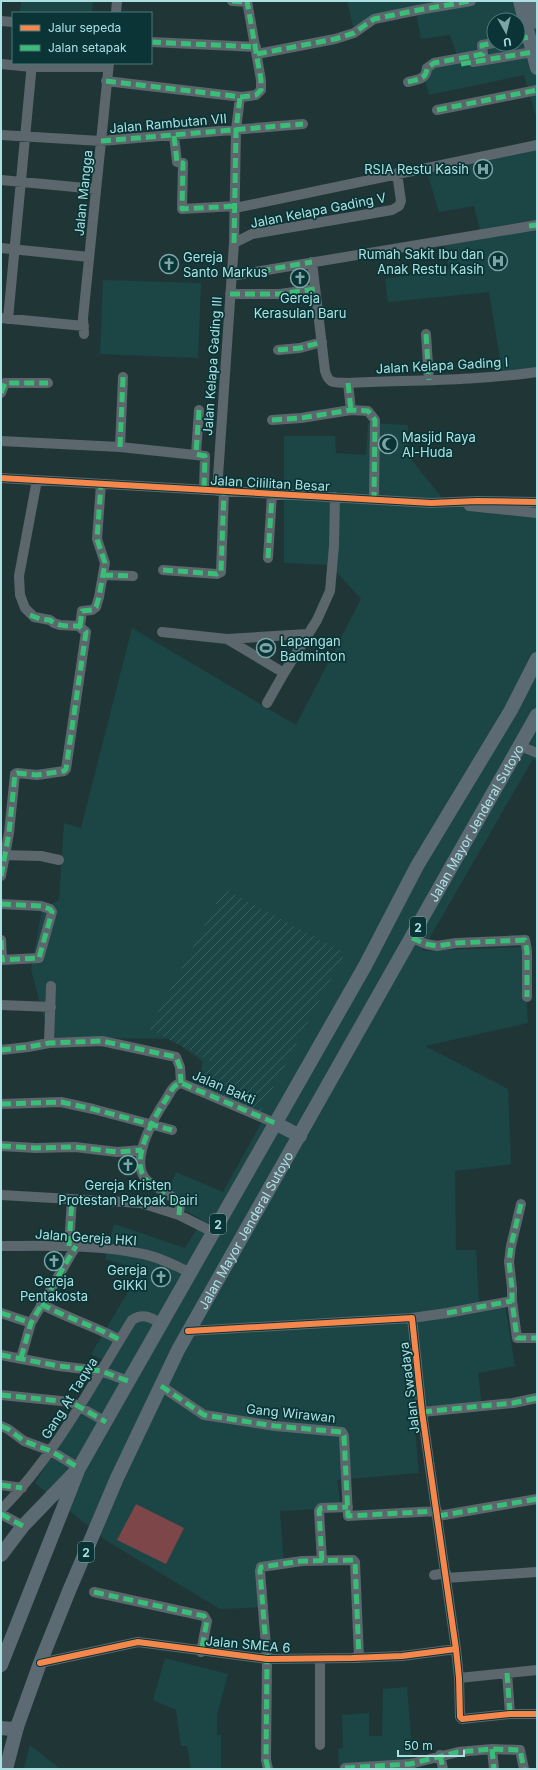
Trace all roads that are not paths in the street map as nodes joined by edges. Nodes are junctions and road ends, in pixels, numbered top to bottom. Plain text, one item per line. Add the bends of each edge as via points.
1 (117, 1) edge
2 (232, 1) edge
3 (471, 1) edge
4 (520, 1) edge
5 (532, 1) edge
6 (247, 2) edge
7 (116, 12) edge
8 (521, 12) edge
9 (1, 21) edge
10 (12, 22) edge
11 (537, 22) edge
12 (526, 41) edge
13 (152, 42) edge
14 (486, 44) edge
15 (257, 50) junction
16 (533, 52) junction
17 (1, 64) edge
18 (461, 64) dead end
19 (32, 65) edge
20 (109, 65) edge
21 (537, 68) edge
22 (106, 81) junction
23 (408, 82) dead end
24 (537, 90) edge
25 (240, 97) junction
26 (437, 110) dead end
27 (303, 124) dead end
28 (236, 130) junction
29 (1, 135) edge
30 (174, 136) junction
31 (25, 137) junction
32 (101, 141) junction
33 (537, 145) edge
34 (397, 173) junction
35 (1, 180) edge
36 (20, 182) junction
37 (96, 189) junction
38 (235, 207) junction
39 (537, 225) edge
40 (234, 243) junction
41 (1, 248) edge
42 (14, 249) junction
43 (89, 257) junction
44 (312, 262) junction
45 (231, 276) junction
46 (315, 289) junction
47 (230, 294) junction
48 (5, 318) edge
49 (426, 334) dead end
50 (322, 342) junction
51 (278, 350) dead end
52 (537, 372) edge
53 (124, 377) dead end
54 (429, 380) junction
55 (48, 383) dead end
56 (348, 383) junction
57 (1, 393) edge
58 (199, 410) dead end
59 (351, 410) junction
60 (272, 420) dead end
61 (1, 441) edge
62 (120, 447) junction
63 (196, 454) junction
64 (1, 478) edge
65 (37, 480) junction
66 (101, 484) junction
67 (204, 490) junction
68 (220, 491) junction
69 (272, 494) junction
70 (334, 497) junction
71 (374, 499) junction
72 (537, 502) edge
73 (447, 503) junction
74 (537, 513) edge
75 (268, 558) dead end
76 (162, 570) dead end
77 (103, 575) junction
78 (133, 576) dead end
79 (80, 626) junction
80 (162, 632) dead end
81 (307, 634) junction
82 (227, 639) junction
83 (537, 659) edge
84 (284, 674) junction
85 (266, 703) dead end
86 (537, 715) edge
87 (520, 746) junction
88 (537, 753) edge
89 (3, 855) edge
90 (59, 860) dead end
91 (1, 876) edge
92 (1, 904) edge
93 (412, 938) junction
94 (1, 940) edge
95 (2, 960) edge
96 (52, 986) dead end
97 (527, 997) dead end
98 (1, 1005) edge
99 (51, 1007) junction
100 (49, 1043) junction
101 (1, 1050) edge
102 (181, 1082) junction
103 (1, 1104) edge
104 (151, 1124) junction
105 (275, 1124) junction
106 (172, 1130) dead end
107 (300, 1136) junction
108 (1, 1146) edge
109 (142, 1150) junction
110 (1, 1195) edge
111 (72, 1199) junction
112 (521, 1204) dead end
113 (179, 1215) junction
114 (213, 1232) junction
115 (1, 1246) edge
116 (72, 1246) junction
117 (189, 1272) junction
118 (512, 1301) junction
119 (41, 1304) junction
120 (1, 1313) edge
121 (412, 1318) junction
122 (31, 1323) junction
123 (161, 1324) junction
124 (188, 1331) junction
125 (537, 1338) edge
126 (120, 1340) junction
127 (1, 1355) edge
128 (21, 1358) junction
129 (101, 1371) junction
130 (128, 1381) junction
131 (161, 1386) junction
132 (1, 1395) edge
133 (537, 1398) edge
134 (79, 1406) junction
135 (422, 1412) junction
136 (106, 1422) junction
137 (1, 1426) edge
138 (51, 1451) junction
139 (79, 1468) junction
140 (1, 1485) edge
141 (22, 1488) junction
142 (537, 1499) edge
143 (1, 1510) edge
144 (348, 1512) junction
145 (437, 1513) junction
146 (1, 1514) edge
147 (23, 1526) junction
148 (1, 1555) edge
149 (322, 1561) junction
150 (537, 1572) edge
151 (434, 1575) dead end
152 (446, 1576) junction
153 (94, 1592) dead end
154 (456, 1649) junction
155 (201, 1652) junction
156 (359, 1658) junction
157 (267, 1659) junction
158 (320, 1659) junction
159 (40, 1663) junction
160 (1, 1665) edge
161 (537, 1670) edge
162 (507, 1673) junction
163 (459, 1678) junction
164 (510, 1714) junction
165 (537, 1714) edge
166 (17, 1727) junction
167 (1, 1728) edge
168 (320, 1744) dead end
169 (492, 1749) junction
170 (440, 1756) junction
171 (345, 1768) edge
172 (6, 1769) edge
173 (268, 1769) edge
174 (443, 1769) edge
175 (494, 1769) edge
176 (524, 1769) edge

1 - 7 street
2 - 6 street
3 - 15 street via 374,20 354,33 335,39
4 - 8 highway
5 - 11 highway
6 - 15 street
9 - 10 street
12 - 16 highway
13 - 15 street
14 - 23 street via 482,45 483,54 434,63 427,68 427,75 424,78
15 - 25 street via 262,86 258,94
16 - 18 street
16 - 21 highway
17 - 19 street
19 - 20 street
19 - 31 street
20 - 22 street, Jalan Mangga
22 - 25 street
22 - 32 street, Jalan Mangga
24 - 26 street
25 - 28 street, Jalan Kelapa Gading III
27 - 28 street, Jalan Rambutan VII
28 - 30 street, Jalan Rambutan VII
28 - 38 street, Jalan Kelapa Gading III
29 - 31 street, Jalan Rambutan VII
30 - 32 street, Jalan Rambutan VII
30 - 38 street, Jalan Kelapa Gading V via 177,162 183,163 182,209
31 - 32 street, Jalan Rambutan VII
31 - 36 street
32 - 37 street, Jalan Mangga
33 - 34 street, Jalan Kelapa Gading V
34 - 38 street, Jalan Kelapa Gading V
34 - 40 street, Jalan Kelapa Gading V via 401,201 399,206 392,210 252,234
35 - 36 street
36 - 37 street
36 - 42 street
37 - 43 street, Jalan Mangga
38 - 40 street, Jalan Kelapa Gading III
39 - 44 street
40 - 45 street, Jalan Kelapa Gading III
41 - 42 street
42 - 43 street
42 - 48 street
43 - 48 street, Jalan Mangga via 84,330
44 - 45 street
44 - 46 street
45 - 47 street, Jalan Kelapa Gading III
46 - 47 street via 280,294
46 - 50 street
47 - 68 street, Jalan Kelapa Gading III
49 - 54 street
50 - 51 street
50 - 56 street, Jalan Kelapa Gading I via 327,379
52 - 54 street, Jalan Kelapa Gading I via 498,377
53 - 62 street
54 - 56 street, Jalan Kelapa Gading I
55 - 57 street via 5,383
56 - 59 street
58 - 63 street
59 - 60 street
59 - 71 street via 368,411 375,420
61 - 62 street
62 - 63 street
63 - 67 street via 205,456
64 - 65 street, Jalan Cililitan Besar
65 - 66 street, Jalan Cililitan Besar
65 - 79 street via 19,576 20,595 25,608 34,618 50,620 60,625
66 - 67 street, Jalan Cililitan Besar
66 - 77 street via 97,539 105,563
67 - 68 street, Jalan Cililitan Besar
68 - 69 street, Jalan Cililitan Besar
68 - 76 street, Jalan Kelapa Gading III via 221,572 217,574
69 - 70 street, Jalan Cililitan Besar
69 - 75 street
70 - 71 street, Jalan Cililitan Besar
70 - 81 street via 334,546 330,591
71 - 73 street, Jalan Cililitan Besar
72 - 73 street, Jalan Cililitan Besar via 477,500
73 - 74 street, Jalan Cililitan Besar
77 - 78 street
77 - 79 street via 96,607 82,611
79 - 89 street via 86,632 66,769 37,775 15,774
80 - 82 street
81 - 82 street
81 - 84 street
82 - 84 street
83 - 105 highway, Jalan Mayor Jenderal Sutoyo / 2 via 511,710 417,866 365,966
84 - 85 street
86 - 87 highway, Jalan Mayor Jenderal Sutoyo / 2
87 - 88 street
87 - 93 highway, Jalan Mayor Jenderal Sutoyo / 2
89 - 90 street via 41,856
89 - 91 street
92 - 95 street via 41,906 51,910 39,958
93 - 97 street via 437,946 525,940
93 - 107 highway, Jalan Mayor Jenderal Sutoyo / 2
94 - 95 street
96 - 99 street
98 - 99 street
99 - 100 street
100 - 101 street
100 - 102 street via 102,1041 174,1056 179,1062
102 - 104 street, Jalan Bakti via 172,1088
102 - 105 street, Jalan Bakti
103 - 104 street via 61,1102
104 - 106 street
104 - 109 street, Jalan Bakti
105 - 107 highway
105 - 114 highway, Jalan Mayor Jenderal Sutoyo / 2
107 - 124 highway, Jalan Mayor Jenderal Sutoyo / 2
108 - 109 street via 75,1147 117,1152
109 - 113 street, Jalan Bakti via 142,1174 148,1182 180,1203
110 - 111 street
111 - 113 street via 141,1203
111 - 116 street
112 - 118 street via 510,1246
113 - 114 street
114 - 117 highway, Jalan Mayor Jenderal Sutoyo / 2
115 - 116 street, Jalan Gereja HKI
116 - 117 street, Jalan Gereja HKI via 143,1254
116 - 119 street
117 - 123 highway, Jalan Mayor Jenderal Sutoyo / 2
118 - 121 street
118 - 125 street via 517,1338
119 - 122 street
119 - 126 street
120 - 122 street
121 - 124 street
121 - 135 street, Jalan Swadaya
122 - 128 street
123 - 126 street, Gang At Taqwa via 148,1316 136,1318 132,1320
123 - 130 highway, Jalan Mayor Jenderal Sutoyo / 2
124 - 131 highway, Jalan Mayor Jenderal Sutoyo / 2
126 - 129 street, Gang At Taqwa
127 - 128 street
128 - 129 street
129 - 130 street
129 - 134 street, Gang At Taqwa
130 - 136 highway, Jalan Mayor Jenderal Sutoyo / 2
131 - 144 street, Gang Wirawan via 204,1415 275,1426 342,1432
131 - 159 highway, Jalan Mayor Jenderal Sutoyo / 2 via 117,1478
132 - 134 street via 71,1402
133 - 135 street via 513,1403
134 - 136 street
134 - 138 street, Gang At Taqwa
135 - 145 street, Jalan Swadaya
136 - 139 highway, Jalan Mayor Jenderal Sutoyo / 2
137 - 138 street via 24,1441
138 - 139 street
138 - 141 street, Gang At Taqwa
139 - 147 highway, Jalan Mayor Jenderal Sutoyo
139 - 160 highway, Jalan Mayor Jenderal Sutoyo / 2
140 - 141 street
141 - 143 street, Gang At Taqwa
142 - 145 street
144 - 145 street
144 - 149 street via 321,1508 319,1511
145 - 152 street, Jalan Swadaya
146 - 147 street
147 - 148 highway, Jalan Mayor Jenderal Sutoyo
149 - 156 street via 355,1562
149 - 157 street via 261,1567
150 - 152 street
151 - 152 street
152 - 154 street, Jalan Swadaya
153 - 155 street via 204,1616 207,1621
154 - 156 street, Jalan SMEA 6
154 - 163 street, Jalan Swadaya
155 - 157 street, Jalan SMEA 6
155 - 159 street, Jalan SMEA 6 via 138,1642
156 - 158 street, Jalan SMEA 6
157 - 158 street, Jalan SMEA 6
157 - 173 street
158 - 168 street
159 - 166 highway, Jalan Mayor Jenderal Sutoyo / 2
161 - 162 street
162 - 163 street
162 - 164 street
163 - 164 street, Jalan Swadaya via 461,1718
164 - 165 street
166 - 167 highway
166 - 172 highway, Jalan Mayor Jenderal Sutoyo / 2
169 - 170 street
169 - 175 street
169 - 176 street via 520,1750
170 - 171 street via 410,1764
170 - 174 street

